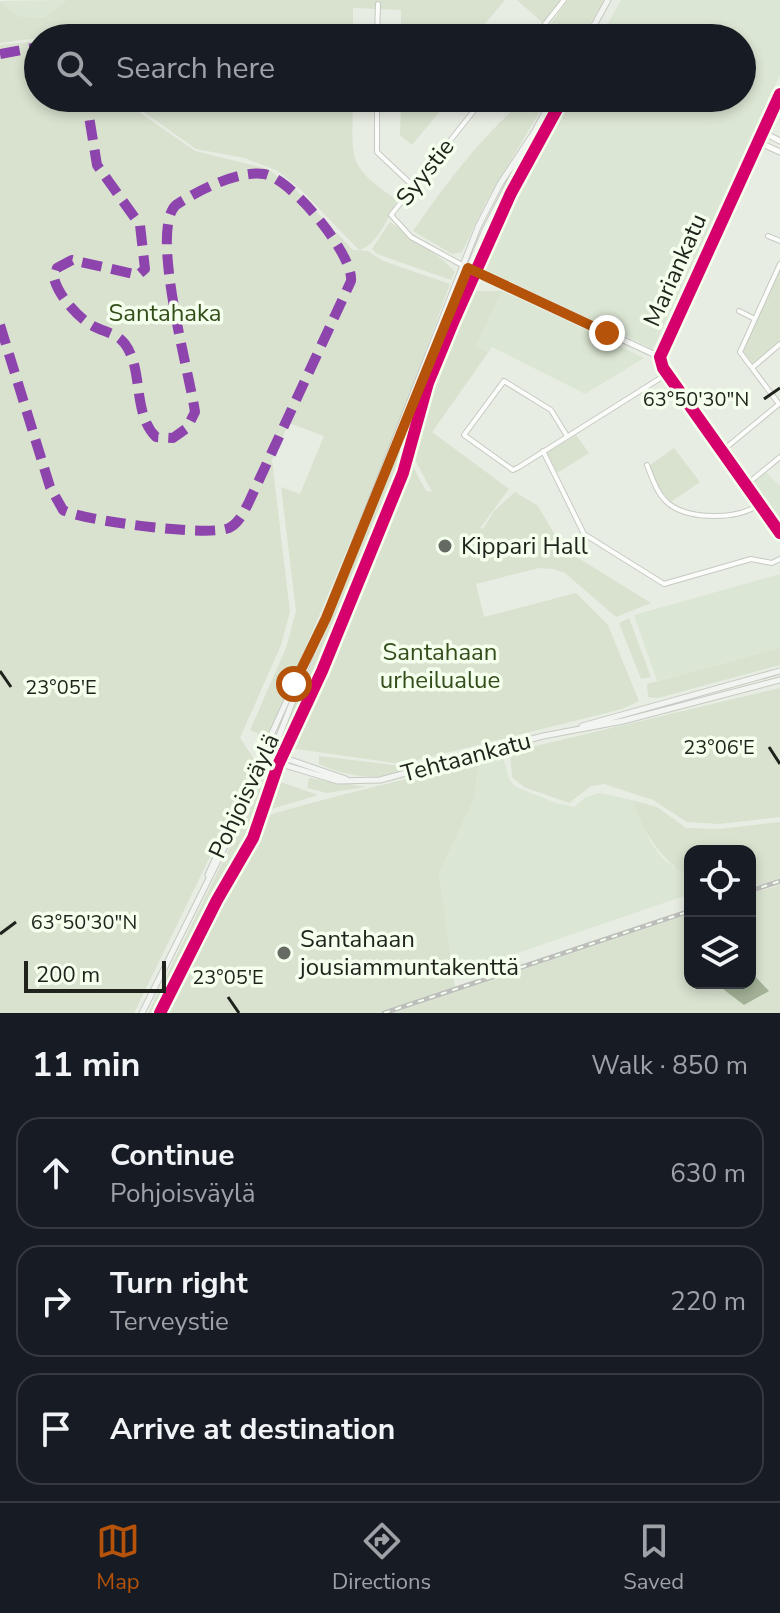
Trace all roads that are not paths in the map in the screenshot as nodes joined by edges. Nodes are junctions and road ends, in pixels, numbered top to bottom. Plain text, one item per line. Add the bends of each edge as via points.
1 (564, 0) edge
2 (608, 0) edge
3 (378, 4) dead end
4 (377, 24) edge
5 (545, 24) edge
6 (595, 24) edge
7 (780, 94) edge
8 (377, 112) edge
9 (472, 112) edge
10 (546, 112) edge
11 (763, 132) junction
12 (780, 141) edge
13 (758, 142) junction
14 (780, 152) edge
15 (412, 185) junction
16 (768, 236) dead end
17 (780, 241) edge
18 (780, 264) edge
19 (465, 266) junction
20 (739, 311) dead end
21 (755, 319) junction
22 (780, 344) edge
23 (660, 357) junction
24 (752, 368) junction
25 (667, 374) junction
26 (779, 404) edge
27 (567, 436) junction
28 (543, 451) junction
29 (722, 451) junction
30 (780, 457) edge
31 (647, 465) dead end
32 (746, 485) junction
33 (759, 504) junction
34 (779, 531) edge
35 (780, 559) edge
36 (326, 618) junction
37 (780, 671) edge
38 (780, 680) edge
39 (581, 727) junction
40 (262, 754) junction
41 (271, 754) junction
42 (268, 761) junction
43 (351, 781) junction
44 (204, 887) junction
45 (142, 1013) edge

1 - 5 street
2 - 6 main road
3 - 4 street
7 - 11 street, Mariankatu
8 - 15 street via 377,152
9 - 15 street, Syystie
10 - 19 main road, Pohjoisväylä
11 - 12 street
11 - 13 street, Mariankatu
13 - 14 street
13 - 23 street, Mariankatu
15 - 19 street, Syystie via 391,215 394,222
16 - 17 street
18 - 21 street
19 - 23 street
19 - 36 main road, Pohjoisväylä
20 - 21 street
21 - 24 street via 741,349
22 - 24 street
23 - 25 street, Mariankatu
24 - 26 street
25 - 27 street
25 - 29 street, Mariankatu
26 - 29 street
27 - 28 street
27 - 28 street via 551,410 504,381 464,435 513,470
28 - 35 street via 584,534 664,584 751,559
29 - 32 street, Mariankatu
30 - 32 street
31 - 33 street via 659,493 680,510 733,516
32 - 33 street, Mariankatu
33 - 34 street, Mariankatu
36 - 40 main road, Pohjoisväylä
36 - 41 main road, Pohjoisväylä
37 - 39 main road, Tehtaankatu
38 - 39 main road, Tehtaankatu
39 - 43 main road, Tehtaankatu via 380,780
40 - 41 main road, Tehtaankatu
40 - 42 main road, Tehtaankatu
40 - 44 main road, Pohjoisväylä
41 - 42 main road, Pohjoisväylä
41 - 43 main road, Tehtaankatu
42 - 43 main road, Tehtaankatu
42 - 44 main road, Pohjoisväylä
44 - 45 main road, Pohjoisväylä

